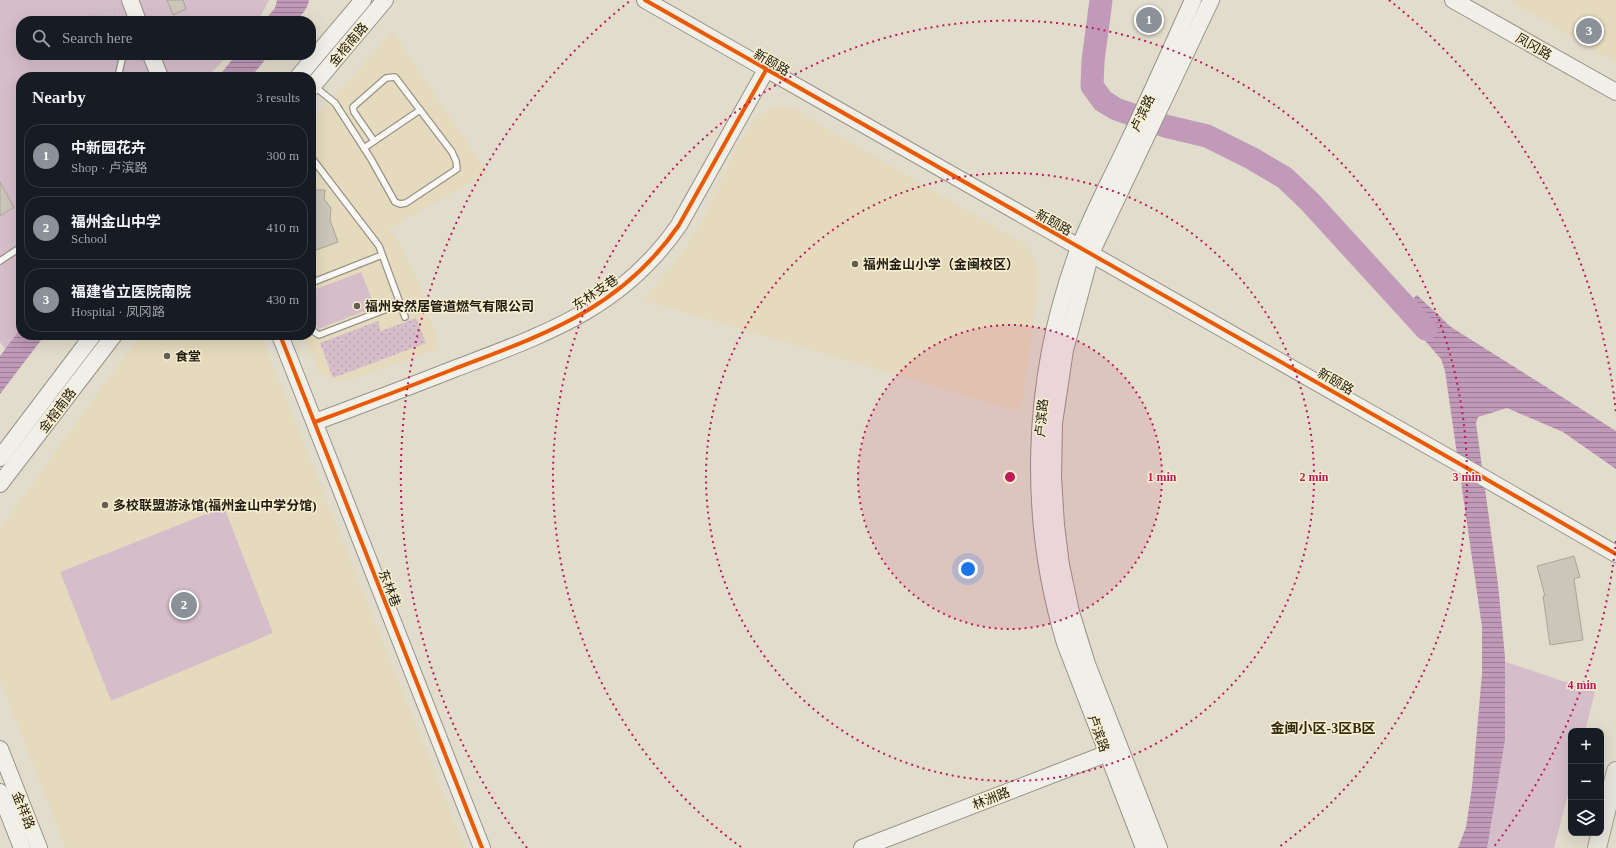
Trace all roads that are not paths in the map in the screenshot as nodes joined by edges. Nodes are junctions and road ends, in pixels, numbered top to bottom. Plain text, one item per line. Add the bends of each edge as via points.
1 (363, 0) edge
2 (385, 0) edge
3 (645, 0) edge
4 (1193, 0) edge
5 (1210, 0) edge
6 (1453, 0) edge
7 (316, 56) edge
8 (122, 60) edge
9 (153, 60) edge
10 (312, 60) edge
11 (766, 70) junction
12 (119, 72) edge
13 (158, 72) edge
14 (302, 72) edge
15 (316, 82) edge
16 (316, 90) edge
17 (1616, 92) edge
18 (1158, 94) junction
19 (420, 110) junction
20 (374, 141) junction
21 (364, 148) junction
22 (316, 164) edge
23 (16, 250) edge
24 (1085, 250) junction
25 (382, 256) junction
26 (0, 261) edge
27 (316, 281) edge
28 (400, 304) junction
29 (405, 317) dead end
30 (316, 333) edge
31 (89, 340) edge
32 (110, 340) edge
33 (282, 340) edge
34 (315, 422) junction
35 (0, 458) edge
36 (0, 484) edge
37 (1616, 554) edge
38 (0, 749) edge
39 (1113, 751) junction
40 (1616, 772) edge
41 (0, 792) edge
42 (22, 848) edge
43 (39, 848) edge
44 (482, 848) edge
45 (862, 848) edge
46 (1144, 848) edge
47 (1158, 848) edge
48 (1597, 848) edge

1 - 7 street, 金榕南路
2 - 15 street, 金榕南路
3 - 11 street, 新颐路
4 - 18 street, 卢滨路
5 - 18 street
6 - 17 street, 凤冈路
8 - 12 lane
9 - 13 street
10 - 14 street, 金榕南路
11 - 24 street, 新颐路
11 - 34 street, 东林支巷 via 679,225 640,271 613,295 587,312 546,332
16 - 21 lane via 336,103
18 - 24 street, 卢滨路
19 - 20 lane
19 - 20 lane via 395,77 386,78 353,107
19 - 21 lane via 452,152 457,169 406,203 400,204 395,202
20 - 21 lane
22 - 25 lane via 379,246
23 - 26 lane
24 - 37 street, 新颐路
24 - 39 street, 卢滨路 via 1058,313 1046,369 1038,483 1045,557 1057,616 1065,643
25 - 27 lane
25 - 28 lane
28 - 29 lane
28 - 30 lane via 319,335
31 - 35 street, 金榕南路
32 - 36 street, 金榕南路
33 - 34 street, 东林巷
34 - 44 street, 东林巷
38 - 43 street, 金祥路
39 - 45 street, 林洲路
39 - 46 street, 卢滨路
39 - 47 street
40 - 48 main road
41 - 42 street, 金祥路

